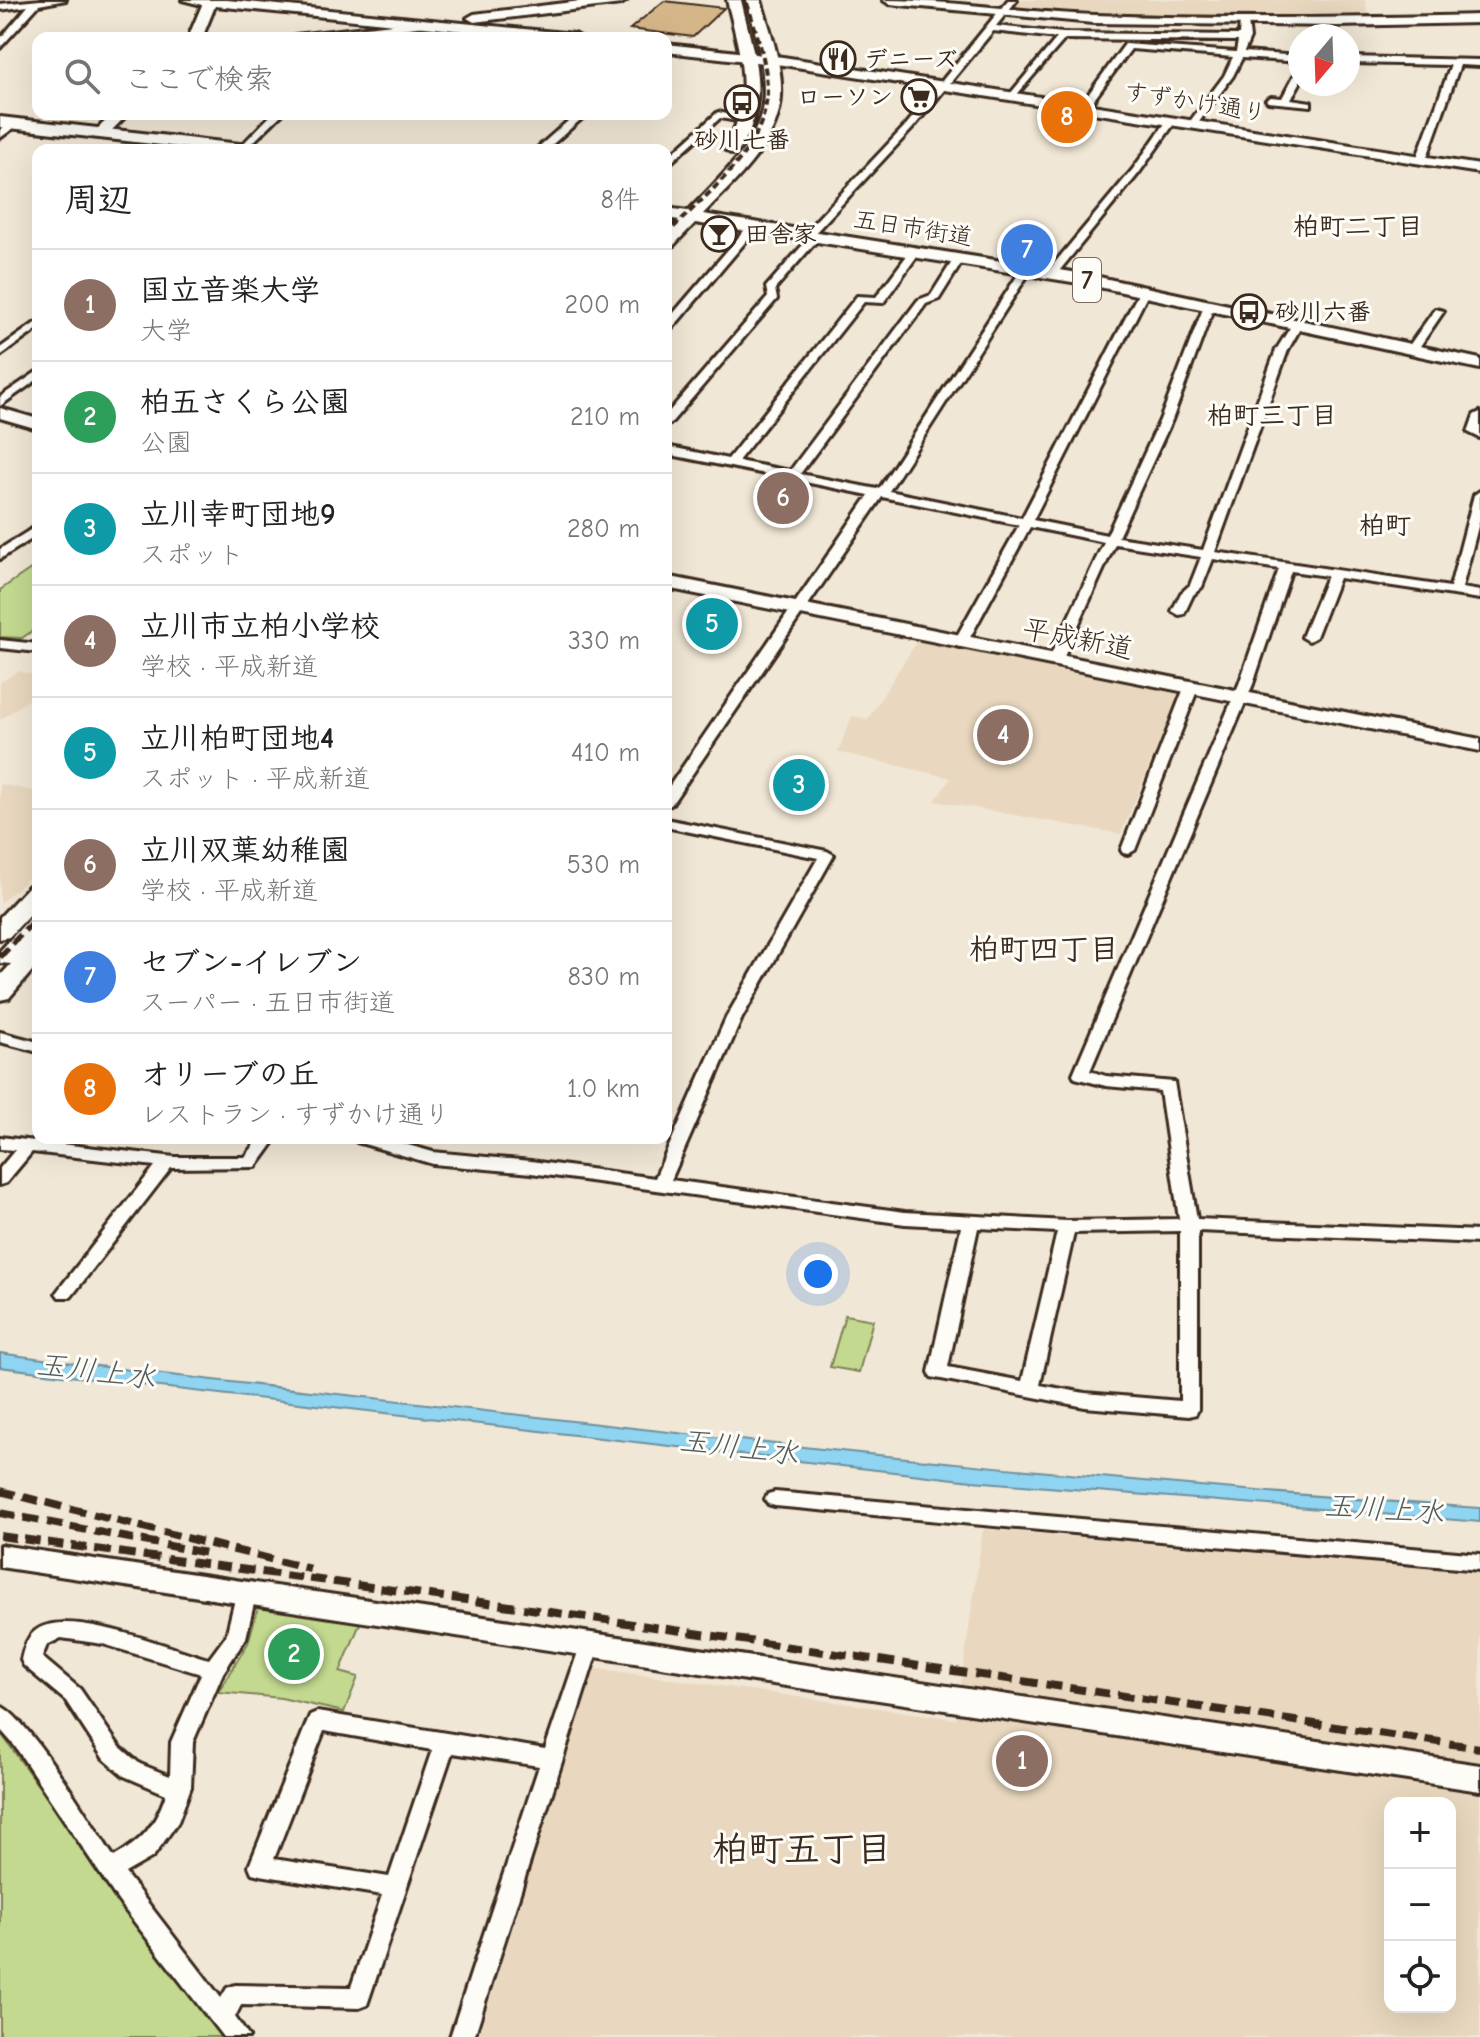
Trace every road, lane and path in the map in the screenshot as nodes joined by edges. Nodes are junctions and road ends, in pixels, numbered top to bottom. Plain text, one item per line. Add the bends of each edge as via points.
1 (62, 0) edge
2 (188, 0) edge
3 (621, 0) edge
4 (734, 0) edge
5 (754, 0) edge
6 (889, 0) edge
7 (1013, 0) edge
8 (211, 1) edge
9 (36, 3) junction
10 (258, 3) edge
11 (0, 7) edge
12 (1005, 13) junction
13 (1480, 19) edge
14 (1244, 21) junction
15 (428, 23) junction
16 (993, 28) junction
17 (198, 32) edge
18 (377, 32) edge
19 (493, 32) edge
20 (1063, 36) junction
21 (1246, 38) junction
22 (0, 45) edge
23 (1105, 46) dead end
24 (1128, 46) junction
25 (672, 49) edge
26 (1241, 55) junction
27 (745, 56) junction
28 (1288, 58) edge
29 (767, 59) junction
30 (1360, 60) edge
31 (1457, 62) junction
32 (1480, 63) edge
33 (944, 86) junction
34 (1013, 96) junction
35 (1288, 96) edge
36 (1271, 100) dead end
37 (1285, 102) junction
38 (1308, 104) dead end
39 (1084, 107) junction
40 (115, 120) edge
41 (271, 120) edge
42 (575, 120) edge
43 (749, 120) junction
44 (1171, 121) junction
45 (7, 123) edge
46 (1193, 124) junction
47 (101, 133) junction
48 (0, 135) edge
49 (197, 144) edge
50 (246, 144) edge
51 (547, 144) edge
52 (672, 158) edge
53 (722, 159) dead end
54 (1421, 160) junction
55 (1480, 169) edge
56 (684, 198) dead end
57 (672, 209) edge
58 (672, 215) edge
59 (690, 217) junction
60 (753, 227) junction
61 (672, 236) edge
62 (811, 236) junction
63 (915, 252) junction
64 (959, 259) junction
65 (1026, 270) junction
66 (1051, 274) junction
67 (1144, 292) junction
68 (1209, 306) junction
69 (1439, 311) dead end
70 (672, 322) edge
71 (1297, 325) junction
72 (32, 329) edge
73 (1412, 350) junction
74 (0, 353) edge
75 (1480, 364) edge
76 (32, 379) edge
77 (0, 403) edge
78 (0, 413) edge
79 (672, 415) edge
80 (1480, 415) edge
81 (32, 422) edge
82 (1480, 434) edge
83 (672, 451) edge
84 (732, 461) junction
85 (794, 474) junction
86 (881, 492) junction
87 (1480, 495) edge
88 (1026, 523) junction
89 (32, 533) edge
90 (1112, 540) junction
91 (1209, 554) junction
92 (0, 555) edge
93 (1286, 566) junction
94 (1335, 573) junction
95 (672, 583) edge
96 (1455, 591) junction
97 (1480, 595) edge
98 (797, 608) junction
99 (1179, 611) dead end
100 (1309, 637) dead end
101 (960, 643) junction
102 (0, 644) edge
103 (32, 647) edge
104 (1055, 661) junction
105 (1191, 688) junction
106 (1240, 698) junction
107 (1480, 745) edge
108 (672, 793) edge
109 (672, 824) edge
110 (1128, 850) dead end
111 (32, 888) edge
112 (32, 897) edge
113 (0, 915) edge
114 (32, 930) edge
115 (0, 932) edge
116 (32, 955) edge
117 (0, 965) edge
118 (0, 992) edge
119 (0, 1037) edge
120 (32, 1045) edge
121 (0, 1143) edge
122 (264, 1144) edge
123 (384, 1144) edge
124 (28, 1146) junction
125 (167, 1162) junction
126 (0, 1179) edge
127 (661, 1184) junction
128 (971, 1222) junction
129 (1189, 1225) junction
130 (1067, 1227) junction
131 (1480, 1237) edge
132 (65, 1293) dead end
133 (1030, 1389) junction
134 (775, 1499) dead end
135 (0, 1556) edge
136 (1480, 1562) edge
137 (246, 1595) junction
138 (589, 1646) junction
139 (214, 1669) junction
140 (0, 1715) edge
141 (445, 1743) junction
142 (553, 1759) junction
143 (1480, 1778) edge
144 (179, 1790) junction
145 (110, 1871) junction
146 (396, 1888) junction
147 (222, 2019) junction
148 (237, 2037) edge
149 (462, 2037) edge

1 - 9 street
2 - 8 street
3 - 15 street
4 - 27 main road
5 - 29 main road
6 - 12 street
7 - 12 street
8 - 10 street
8 - 17 street
9 - 11 street
9 - 22 street
10 - 15 street
12 - 14 street
12 - 16 street
13 - 14 street
14 - 21 street
15 - 18 street
15 - 19 street
16 - 20 street
16 - 33 street
20 - 21 street
20 - 34 street
21 - 26 street
23 - 24 street
24 - 26 street
24 - 39 street
25 - 27 street, すずかけ通り
26 - 28 street
26 - 46 street
27 - 29 street, すずかけ通り
27 - 43 main road via 753,90
29 - 33 street, すずかけ通り
29 - 59 main road via 774,85 768,123
30 - 31 street
31 - 32 street
31 - 54 street
33 - 34 street, すずかけ通り
33 - 62 street
34 - 39 street, すずかけ通り
35 - 37 street
36 - 37 street
37 - 38 street
39 - 44 street, すずかけ通り
40 - 47 street
41 - 50 street
42 - 51 street
43 - 52 street via 718,115
43 - 53 main road
44 - 46 street, すずかけ通り
44 - 66 street
45 - 47 main road
45 - 48 street
46 - 54 street, すずかけ通り
47 - 49 main road
54 - 55 street, すずかけ通り
56 - 57 main road
58 - 59 main road, 五日市街道 / 7
59 - 60 main road, 五日市街道 / 7
59 - 61 main road
60 - 62 main road, 五日市街道 / 7
60 - 70 street
62 - 63 main road, 五日市街道 / 7
62 - 79 street via 770,289 773,297
63 - 64 main road, 五日市街道 / 7
63 - 84 street via 879,301 861,298
64 - 65 main road, 五日市街道 / 7
64 - 85 street via 935,297 922,302
65 - 66 main road, 五日市街道 / 7
65 - 86 street
66 - 67 main road, 五日市街道 / 7
67 - 68 main road, 五日市街道 / 7
67 - 88 street
68 - 71 main road, 五日市街道 / 7
68 - 90 street
69 - 73 street
71 - 73 main road, 五日市街道 / 7
71 - 91 street via 1282,350
72 - 74 street
73 - 75 main road, 五日市街道 / 7
76 - 77 street
78 - 81 street
80 - 82 street via 1474,432
83 - 84 street
84 - 85 street
85 - 86 street
86 - 88 street
86 - 98 street
87 - 96 street
88 - 90 street
88 - 101 street
89 - 92 street
90 - 91 street
90 - 104 street
91 - 93 street
91 - 99 street
93 - 94 street
93 - 106 street
94 - 96 street
94 - 100 street
95 - 98 street, 平成新道
96 - 97 street
98 - 101 street, 平成新道
98 - 108 street
101 - 104 street, 平成新道
102 - 103 street
104 - 105 street, 平成新道
105 - 106 street, 平成新道
105 - 110 street
106 - 107 street, 平成新道
106 - 129 street via 1081,1074 1168,1086
109 - 127 street via 827,855 734,1018
111 - 113 main road
112 - 115 main road
114 - 117 main road
116 - 118 main road
119 - 120 street
121 - 124 street
122 - 125 street via 250,1163
123 - 127 street via 433,1158
124 - 125 street
124 - 126 street
125 - 132 street
127 - 128 street via 905,1218
128 - 130 street
128 - 133 street via 938,1372
129 - 130 street
129 - 131 street
129 - 133 street via 1189,1409 1085,1400
130 - 133 street
134 - 136 street
135 - 137 street
137 - 138 street
137 - 139 street via 236,1638
138 - 142 street
138 - 143 street
139 - 144 street via 182,1742
139 - 144 street via 132,1643 64,1630 49,1632 34,1646 31,1660 73,1695 111,1752 132,1770
140 - 145 street via 22,1739
141 - 142 street
141 - 146 street
141 - 146 street via 317,1721 260,1866
142 - 149 street
144 - 145 street via 167,1822 145,1850
145 - 147 street
146 - 147 street via 359,1998 235,1995
147 - 148 street

